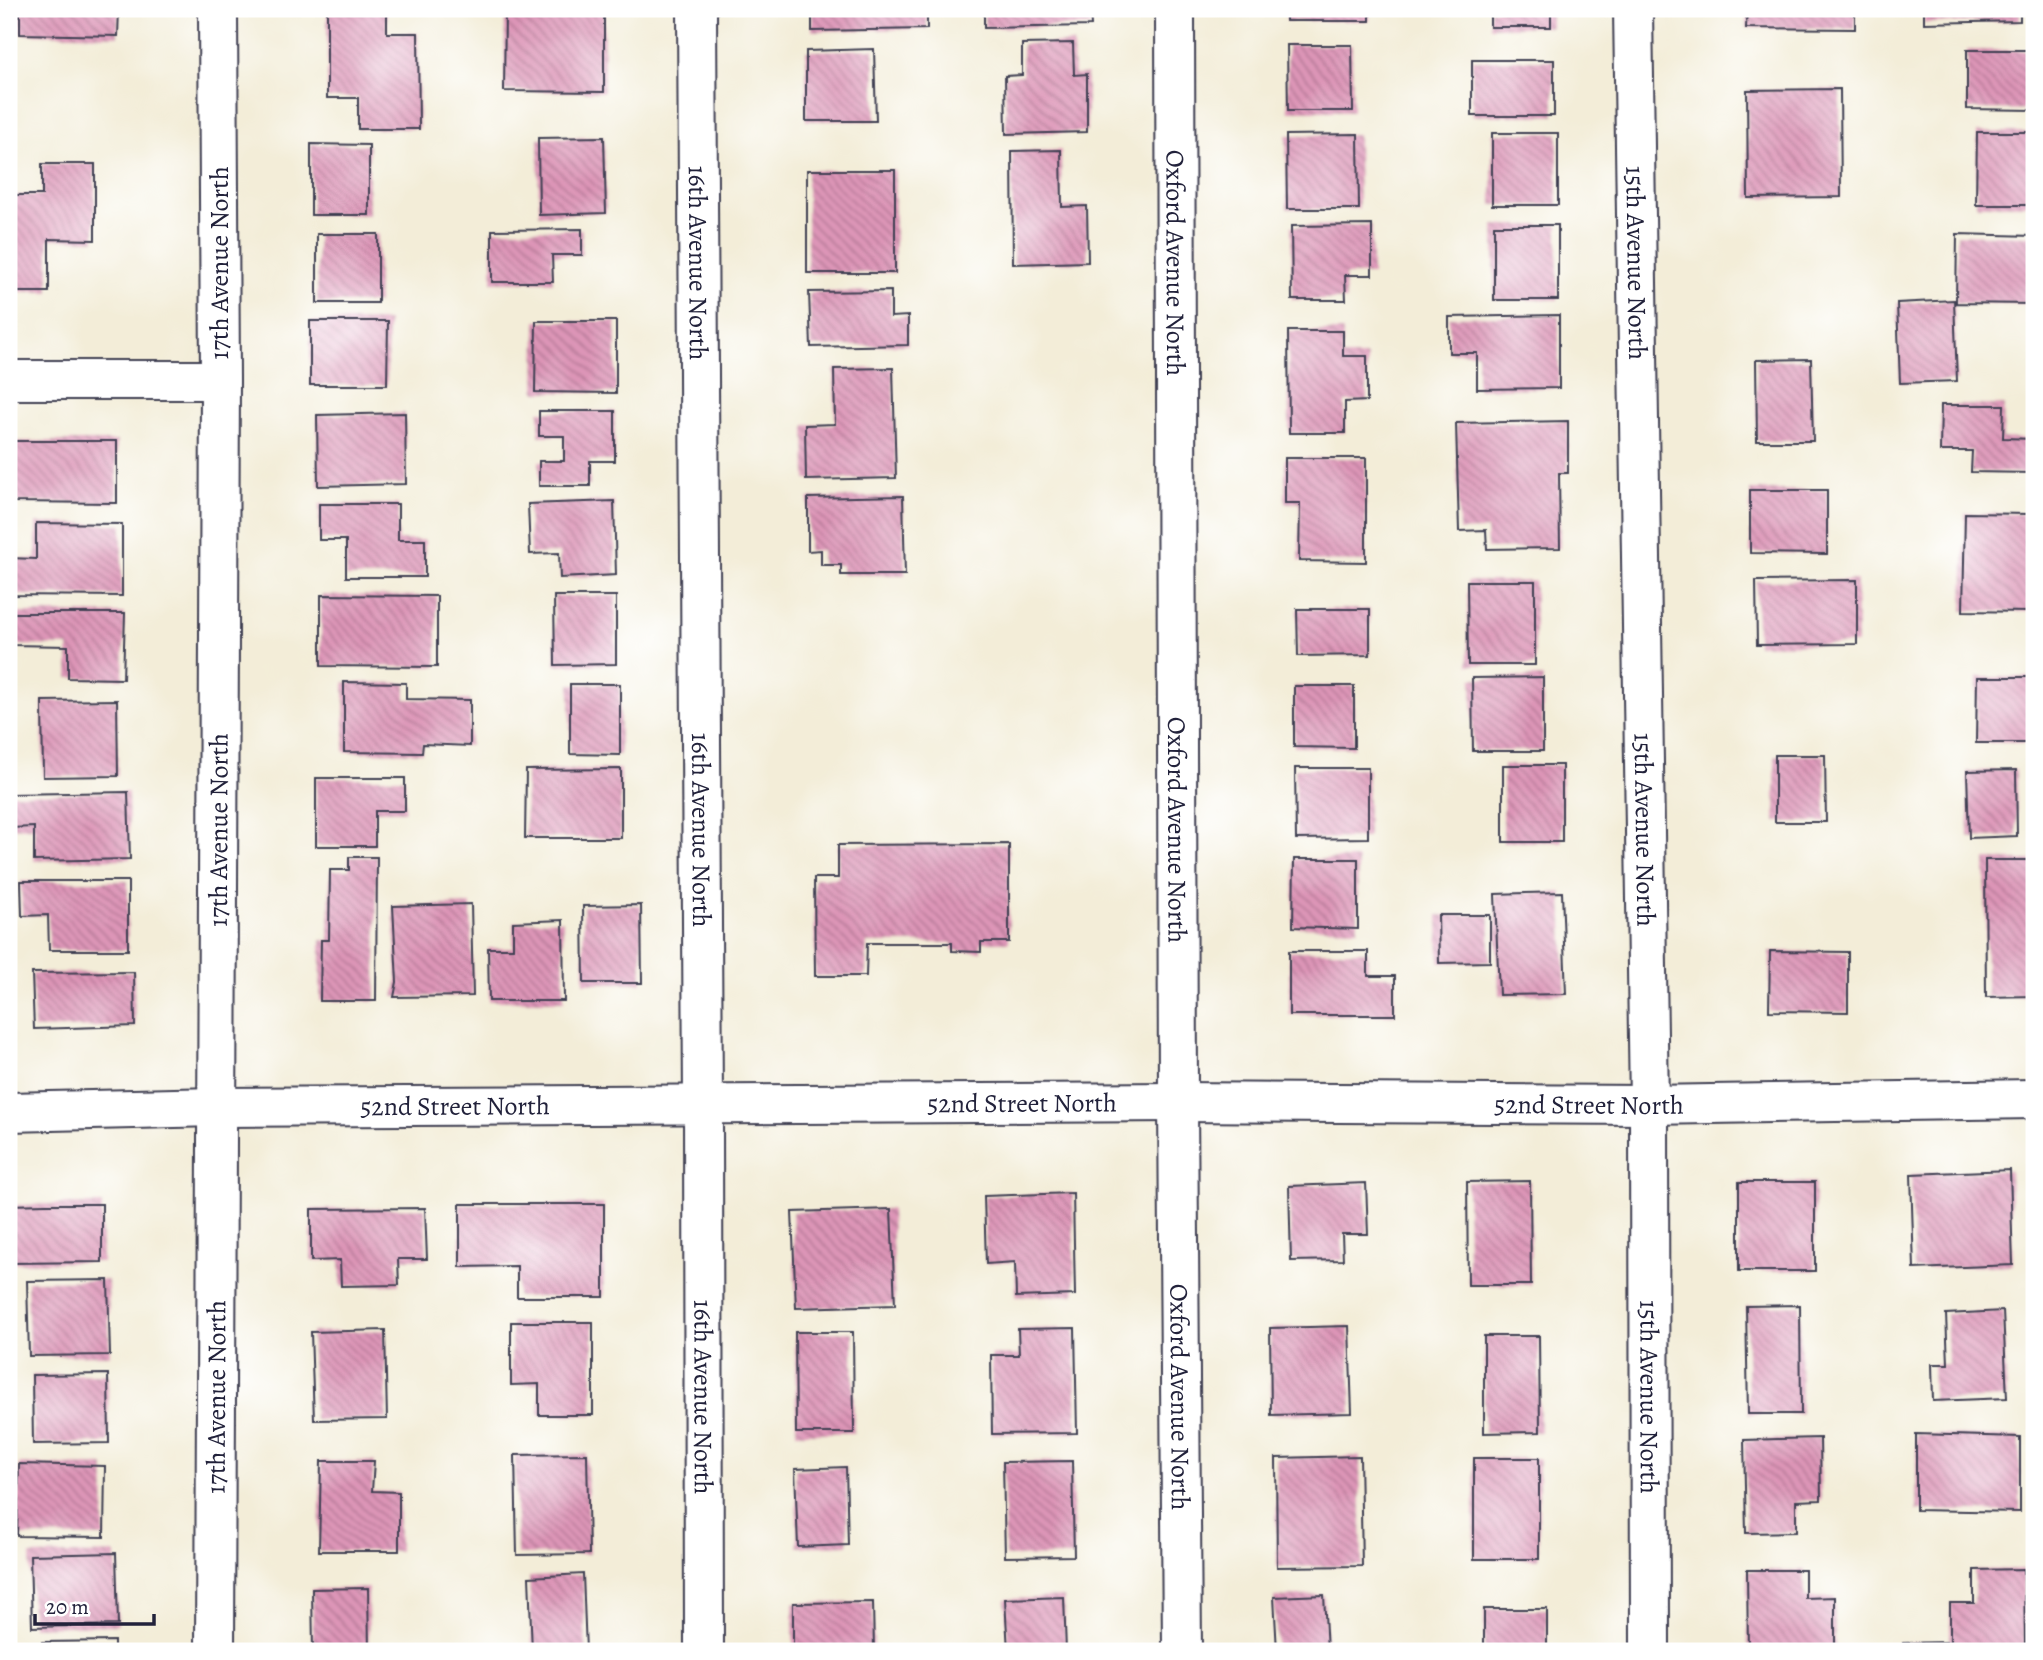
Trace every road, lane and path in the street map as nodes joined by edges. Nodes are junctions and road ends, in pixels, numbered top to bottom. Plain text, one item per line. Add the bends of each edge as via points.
1 (218, 9) edge
2 (697, 9) edge
3 (1175, 9) edge
4 (1633, 9) edge
5 (9, 380) edge
6 (220, 380) junction
7 (2034, 1099) edge
8 (1178, 1102) junction
9 (703, 1105) junction
10 (1650, 1105) junction
11 (216, 1107) junction
12 (9, 1112) edge
13 (215, 1651) edge
14 (704, 1651) edge
15 (1182, 1651) edge
16 (1650, 1651) edge

1 - 6 street, 17th Avenue North
2 - 9 street, 16th Avenue North
3 - 8 street, Oxford Avenue North
4 - 10 street, 15th Avenue North
5 - 6 street
6 - 11 street, 17th Avenue North
7 - 10 street, 52nd Street North
8 - 9 street, 52nd Street North
8 - 10 street, 52nd Street North
8 - 15 street, Oxford Avenue North
9 - 11 street, 52nd Street North
9 - 14 street, 16th Avenue North
10 - 16 street, 15th Avenue North
11 - 12 street, 52nd Street North
11 - 13 street, 17th Avenue North

